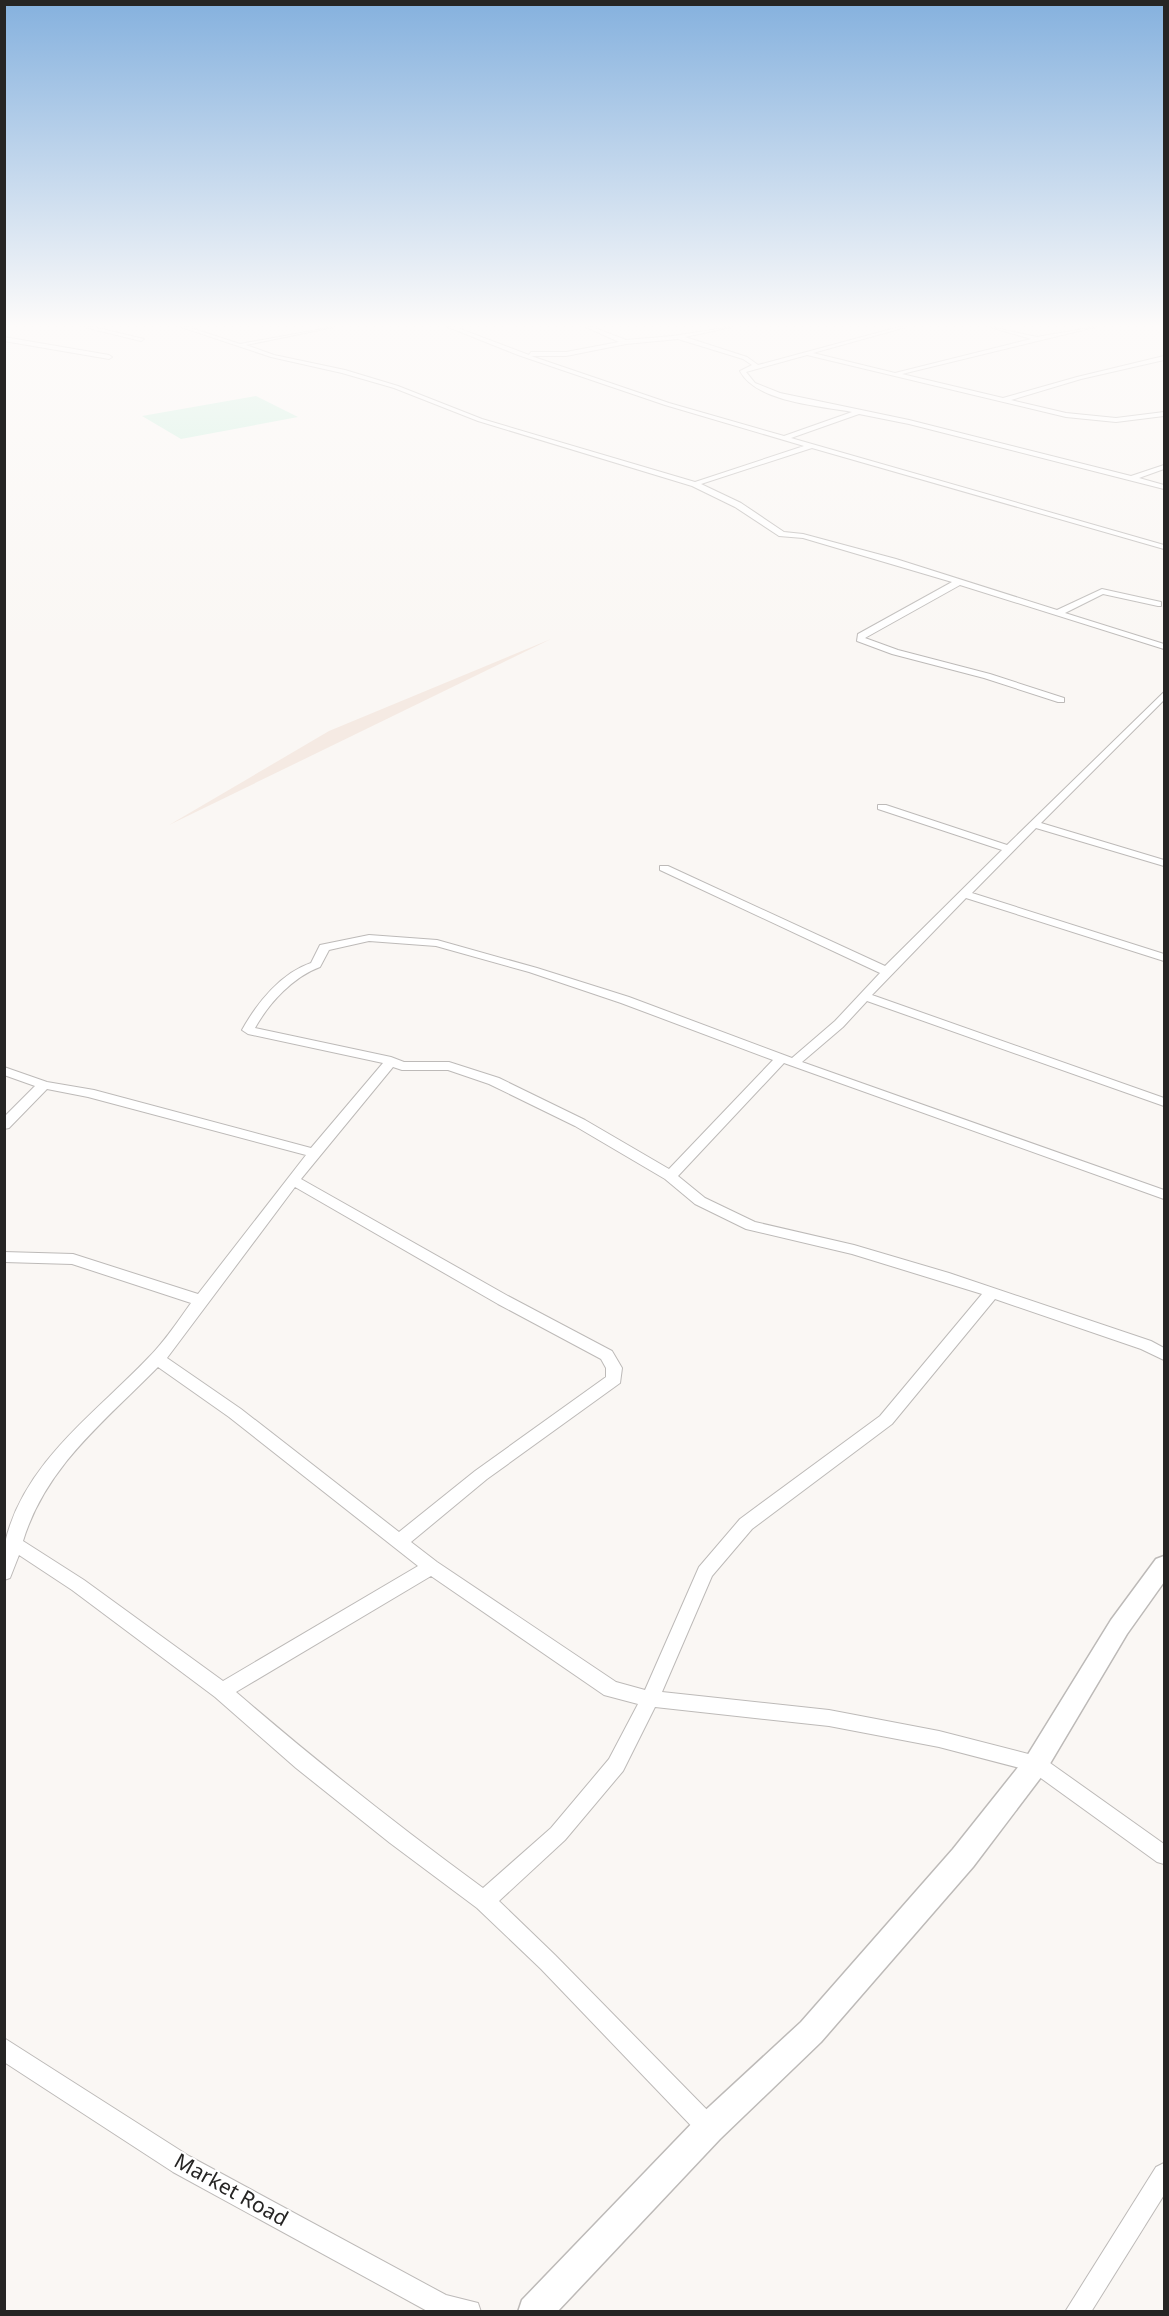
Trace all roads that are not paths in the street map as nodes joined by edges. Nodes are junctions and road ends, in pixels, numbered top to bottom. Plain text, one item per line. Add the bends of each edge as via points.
1 (531, 435) edge
2 (771, 435) edge
3 (790, 435) edge
4 (962, 435) edge
5 (781, 438) junction
6 (812, 446) junction
7 (1164, 467) edge
8 (1134, 478) junction
9 (695, 484) junction
10 (1164, 487) edge
11 (1164, 547) edge
12 (958, 582) junction
13 (1158, 604) dead end
14 (1058, 613) junction
15 (1164, 647) edge
16 (1164, 695) edge
17 (1061, 700) dead end
18 (882, 807) dead end
19 (1034, 824) junction
20 (1009, 849) junction
21 (1164, 863) edge
22 (664, 868) dead end
23 (963, 894) junction
24 (1164, 958) edge
25 (886, 971) junction
26 (864, 996) junction
27 (787, 1060) junction
28 (391, 1061) junction
29 (4, 1071) edge
30 (44, 1085) junction
31 (1164, 1102) edge
32 (4, 1125) edge
33 (314, 1154) junction
34 (670, 1176) junction
35 (293, 1180) junction
36 (1164, 1194) edge
37 (4, 1257) edge
38 (993, 1290) junction
39 (199, 1300) junction
40 (1164, 1354) edge
41 (157, 1359) junction
42 (398, 1543) junction
43 (15, 1544) junction
44 (1164, 1565) edge
45 (431, 1568) junction
46 (4, 1573) edge
47 (222, 1691) junction
48 (650, 1699) junction
49 (1036, 1764) junction
50 (1164, 1855) edge
51 (484, 1901) junction
52 (4, 2049) edge
53 (710, 2128) junction
54 (1164, 2175) edge
55 (469, 2312) edge
56 (534, 2312) edge
57 (1077, 2312) edge

1 - 9 street
2 - 5 street
3 - 5 street
4 - 8 street
5 - 6 street
6 - 9 street
6 - 11 street
7 - 8 street
8 - 10 street
9 - 12 street via 738,505 782,534 834,544
12 - 14 street
12 - 17 street via 862,634 860,639
13 - 14 street via 1102,591
14 - 15 street
16 - 19 street
18 - 20 street
19 - 20 street
19 - 21 street
20 - 23 street
22 - 25 street
23 - 24 street
23 - 25 street
25 - 26 street
26 - 27 street via 839,1024
26 - 31 street
27 - 28 street via 533,970 436,943 369,938 324,946 316,965 299,972 283,986 248,1030
27 - 34 street
27 - 36 street
28 - 33 street
28 - 34 street via 402,1066 449,1066 494,1081 580,1123
29 - 30 street
30 - 32 street
30 - 33 street via 89,1093
33 - 35 street
34 - 38 street via 700,1201 752,1226
35 - 39 street
35 - 42 street via 607,1355 614,1368 614,1379 482,1475
37 - 39 street via 73,1259
38 - 40 street
38 - 48 street via 886,1420 754,1517 705,1572
39 - 41 street
41 - 42 street via 235,1413
41 - 43 street via 58,1458 28,1505
42 - 45 street
43 - 46 street
43 - 47 street via 78,1585
44 - 49 street via 1119,1628
45 - 47 street
45 - 48 street via 611,1689
47 - 51 street via 303,1762
48 - 49 street via 829,1718 939,1739
48 - 51 street via 616,1765 558,1834
49 - 50 street
49 - 53 street via 963,1858 811,2032
51 - 53 street
52 - 55 street, Market Road via 182,2164 443,2306
53 - 56 street
54 - 57 street

